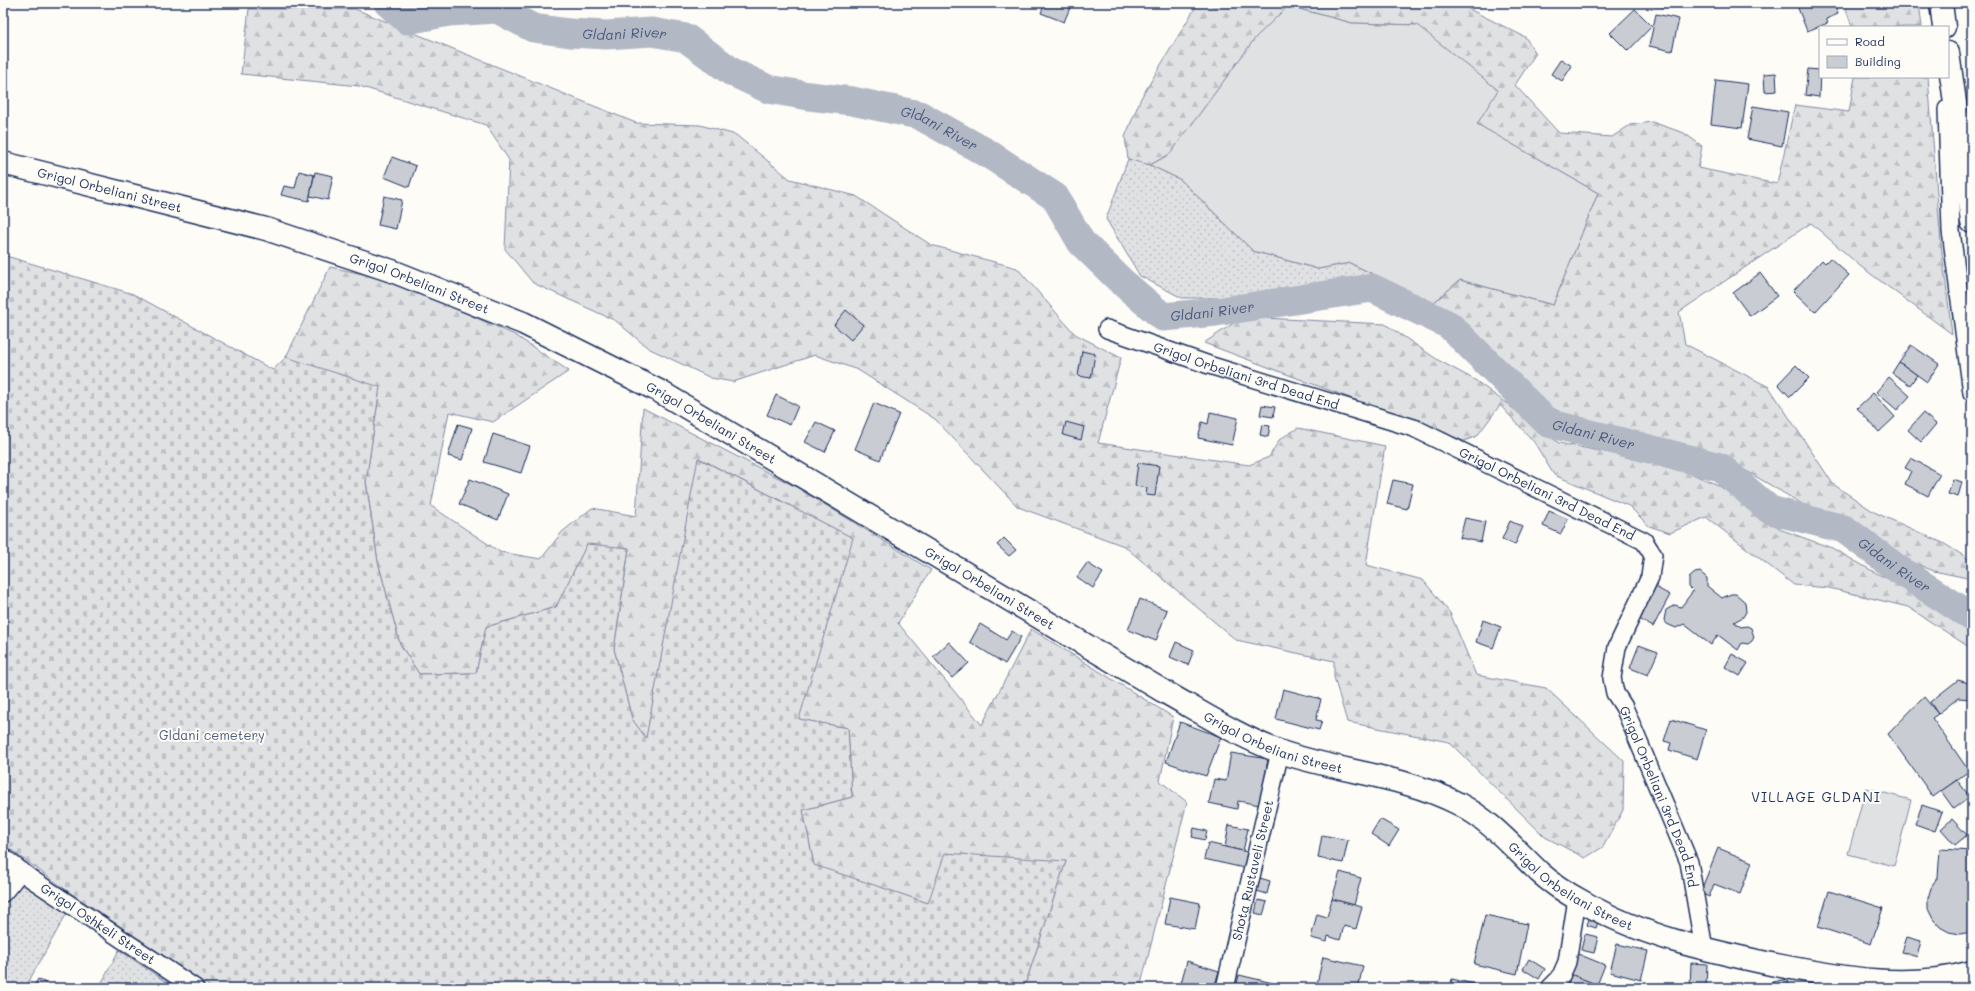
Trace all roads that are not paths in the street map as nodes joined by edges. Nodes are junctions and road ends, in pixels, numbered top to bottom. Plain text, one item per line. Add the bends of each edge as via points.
1 (1934, 3) edge
2 (1941, 3) edge
3 (1938, 26) edge
4 (1944, 26) edge
5 (1949, 60) edge
6 (1945, 78) edge
7 (3, 163) edge
8 (1972, 222) edge
9 (1107, 329) dead end
10 (1972, 393) edge
11 (1280, 752) junction
12 (3, 857) edge
13 (21, 871) junction
14 (3, 893) edge
15 (1578, 899) junction
16 (1704, 949) junction
17 (1972, 972) edge
18 (1872, 985) edge
19 (195, 988) edge
20 (1225, 988) edge
21 (1550, 988) edge

1 - 3 street
2 - 4 main road
5 - 8 main road
6 - 10 street via 1951,231
7 - 11 main road, Grigol Orbeliani Street via 266,229 392,271 523,323 659,391 1163,691
9 - 16 street, Grigol Orbeliani 3rd Dead End via 1209,365 1414,428 1644,541 1653,555 1650,577 1617,647 1612,678 1615,693 1624,707 1689,862
11 - 15 main road, Grigol Orbeliani Street via 1411,785 1459,804 1498,830 1541,874
11 - 20 street, Shota Rustaveli Street
12 - 13 street, Grigol Oshkeli Street
13 - 14 street
13 - 19 street, Grigol Oshkeli Street
15 - 16 main road, Grigol Orbeliani Street via 1627,924 1677,943
15 - 21 street via 1567,962 1560,978
16 - 18 main road, Grigol Orbeliani Street
17 - 18 main road, Grigol Orbeliani Street

